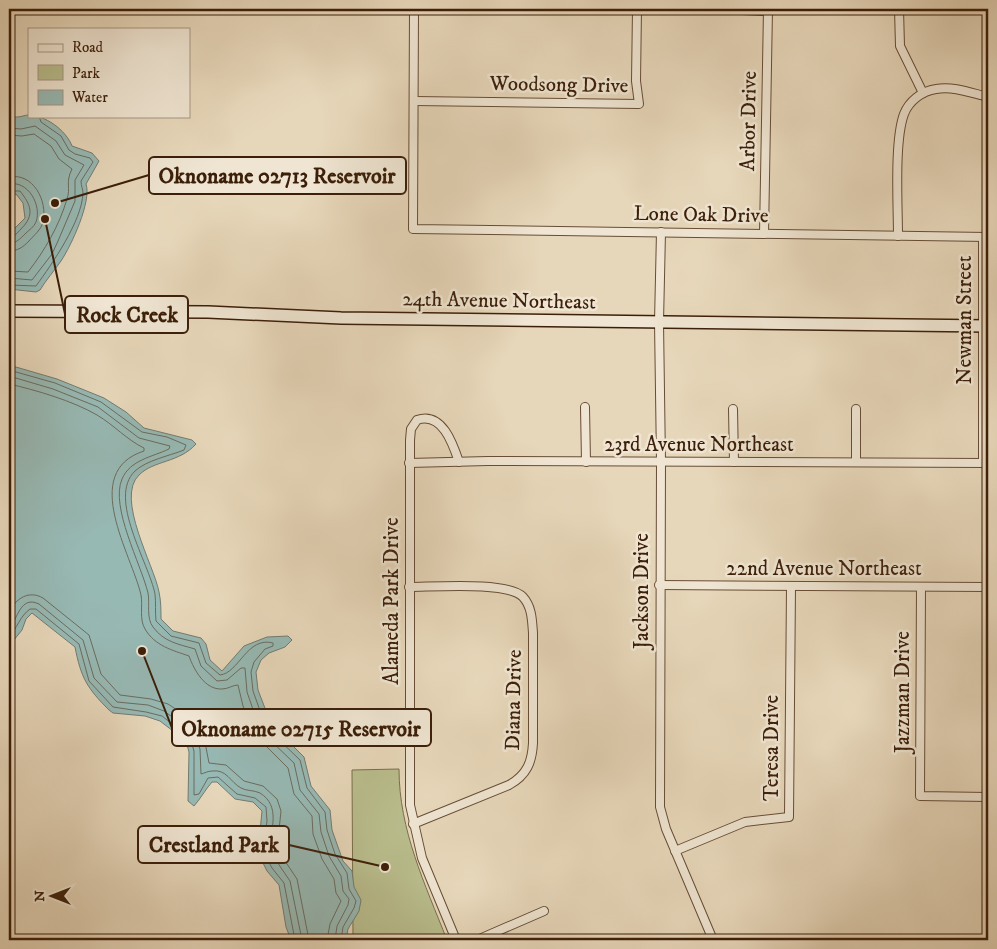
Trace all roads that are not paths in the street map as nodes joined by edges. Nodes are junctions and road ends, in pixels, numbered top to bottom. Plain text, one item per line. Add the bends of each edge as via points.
1 (414, 9) edge
2 (637, 9) edge
3 (720, 9) edge
4 (899, 9) edge
5 (768, 10) edge
6 (923, 93) junction
7 (988, 97) edge
8 (414, 100) junction
9 (661, 232) junction
10 (764, 234) junction
11 (898, 236) junction
12 (986, 237) edge
13 (9, 311) edge
14 (659, 322) junction
15 (985, 326) edge
16 (586, 408) dead end
17 (733, 409) dead end
18 (856, 409) dead end
19 (459, 462) junction
20 (586, 462) junction
21 (661, 462) junction
22 (734, 462) junction
23 (856, 462) junction
24 (410, 463) junction
25 (986, 463) edge
26 (659, 585) junction
27 (410, 587) junction
28 (791, 587) junction
29 (921, 587) junction
30 (988, 587) edge
31 (988, 796) edge
32 (413, 824) junction
33 (675, 851) junction
34 (544, 911) dead end
35 (456, 940) edge
36 (477, 940) edge
37 (713, 940) edge
38 (978, 940) edge
39 (988, 940) edge

1 - 8 street
2 - 8 street, Woodsong Drive via 636,81 639,104
3 - 5 street
4 - 6 street via 900,46
5 - 10 street, Arbor Drive
6 - 7 street via 953,88
6 - 11 street via 909,105 900,130
8 - 9 street, Lone Oak Drive via 413,229
9 - 10 street, Lone Oak Drive
9 - 14 street, Jackson Drive
10 - 11 street, Lone Oak Drive
11 - 12 street, Lone Oak Drive
12 - 15 street, Newman Street
13 - 14 street, 24th Avenue Northeast
14 - 15 street, 24th Avenue Northeast
14 - 21 street, Jackson Drive
15 - 25 street, Newman Street
16 - 20 street
17 - 22 street
18 - 23 street
19 - 20 street, 23rd Avenue Northeast
19 - 24 street, 23rd Avenue Northeast
19 - 24 street, Alameda Park Drive via 451,438 432,420 421,418 411,429
20 - 21 street, 23rd Avenue Northeast
21 - 22 street, 23rd Avenue Northeast
21 - 26 street, Jackson Drive
22 - 23 street, 23rd Avenue Northeast
23 - 25 street, 23rd Avenue Northeast
24 - 27 street, Alameda Park Drive
26 - 28 street, 22nd Avenue Northeast
26 - 33 street, Jackson Drive via 659,794
27 - 32 street, Alameda Park Drive via 409,791
27 - 32 street, Diana Drive via 506,588 521,596 530,609 533,633 533,743 527,770 509,785
28 - 29 street, 22nd Avenue Northeast
28 - 33 street, Teresa Drive via 790,817 745,822
29 - 30 street, 22nd Avenue Northeast
29 - 31 street, Jazzman Drive via 920,796
32 - 35 street, Alameda Park Drive via 422,858
33 - 37 street, Jackson Drive
34 - 36 street
38 - 39 street

